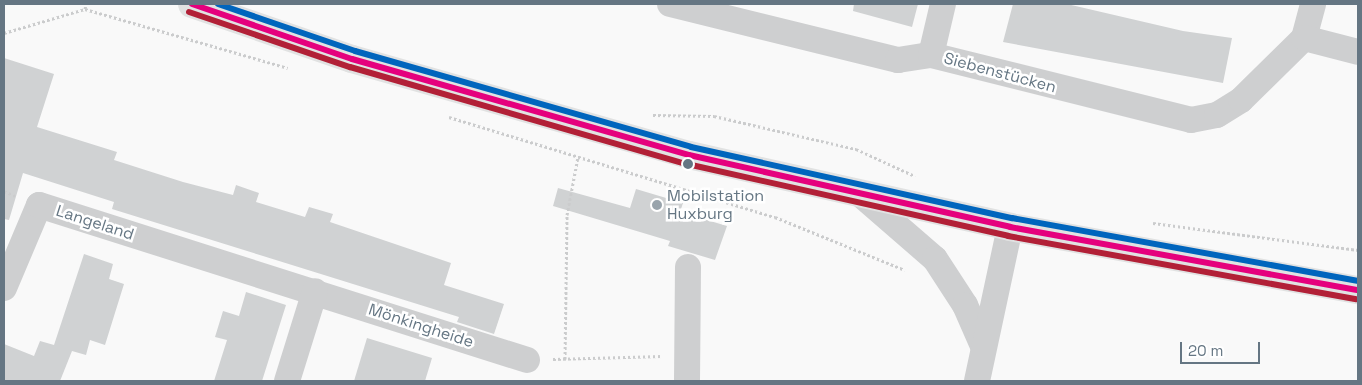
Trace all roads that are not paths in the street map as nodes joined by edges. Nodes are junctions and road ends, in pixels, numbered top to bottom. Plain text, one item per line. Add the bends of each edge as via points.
1 (192, 4) edge
2 (670, 4) edge
3 (944, 4) edge
4 (1313, 4) edge
5 (1304, 38) junction
6 (1358, 52) edge
7 (931, 55) junction
8 (860, 194) junction
9 (1010, 228) junction
10 (151, 241) joint
11 (688, 268) dead end
12 (4, 288) edge
13 (1358, 290) edge
14 (315, 291) junction
15 (983, 346) junction
16 (527, 360) road end
17 (288, 381) edge
18 (687, 381) edge
19 (977, 381) edge

1 - 8 main road via 352,59 575,125
2 - 7 street, Siebenstücken via 898,60
3 - 7 street
4 - 5 street
5 - 6 street
5 - 7 street, Siebenstücken via 1241,100 1217,114 1191,120
8 - 9 main road
8 - 15 street via 935,259 965,305
9 - 13 main road
9 - 15 street
10 - 12 street, Langeland via 39,205
10 - 14 street, Mönkingheide
11 - 18 street
14 - 16 street, Mönkingheide
14 - 17 street
15 - 19 street

